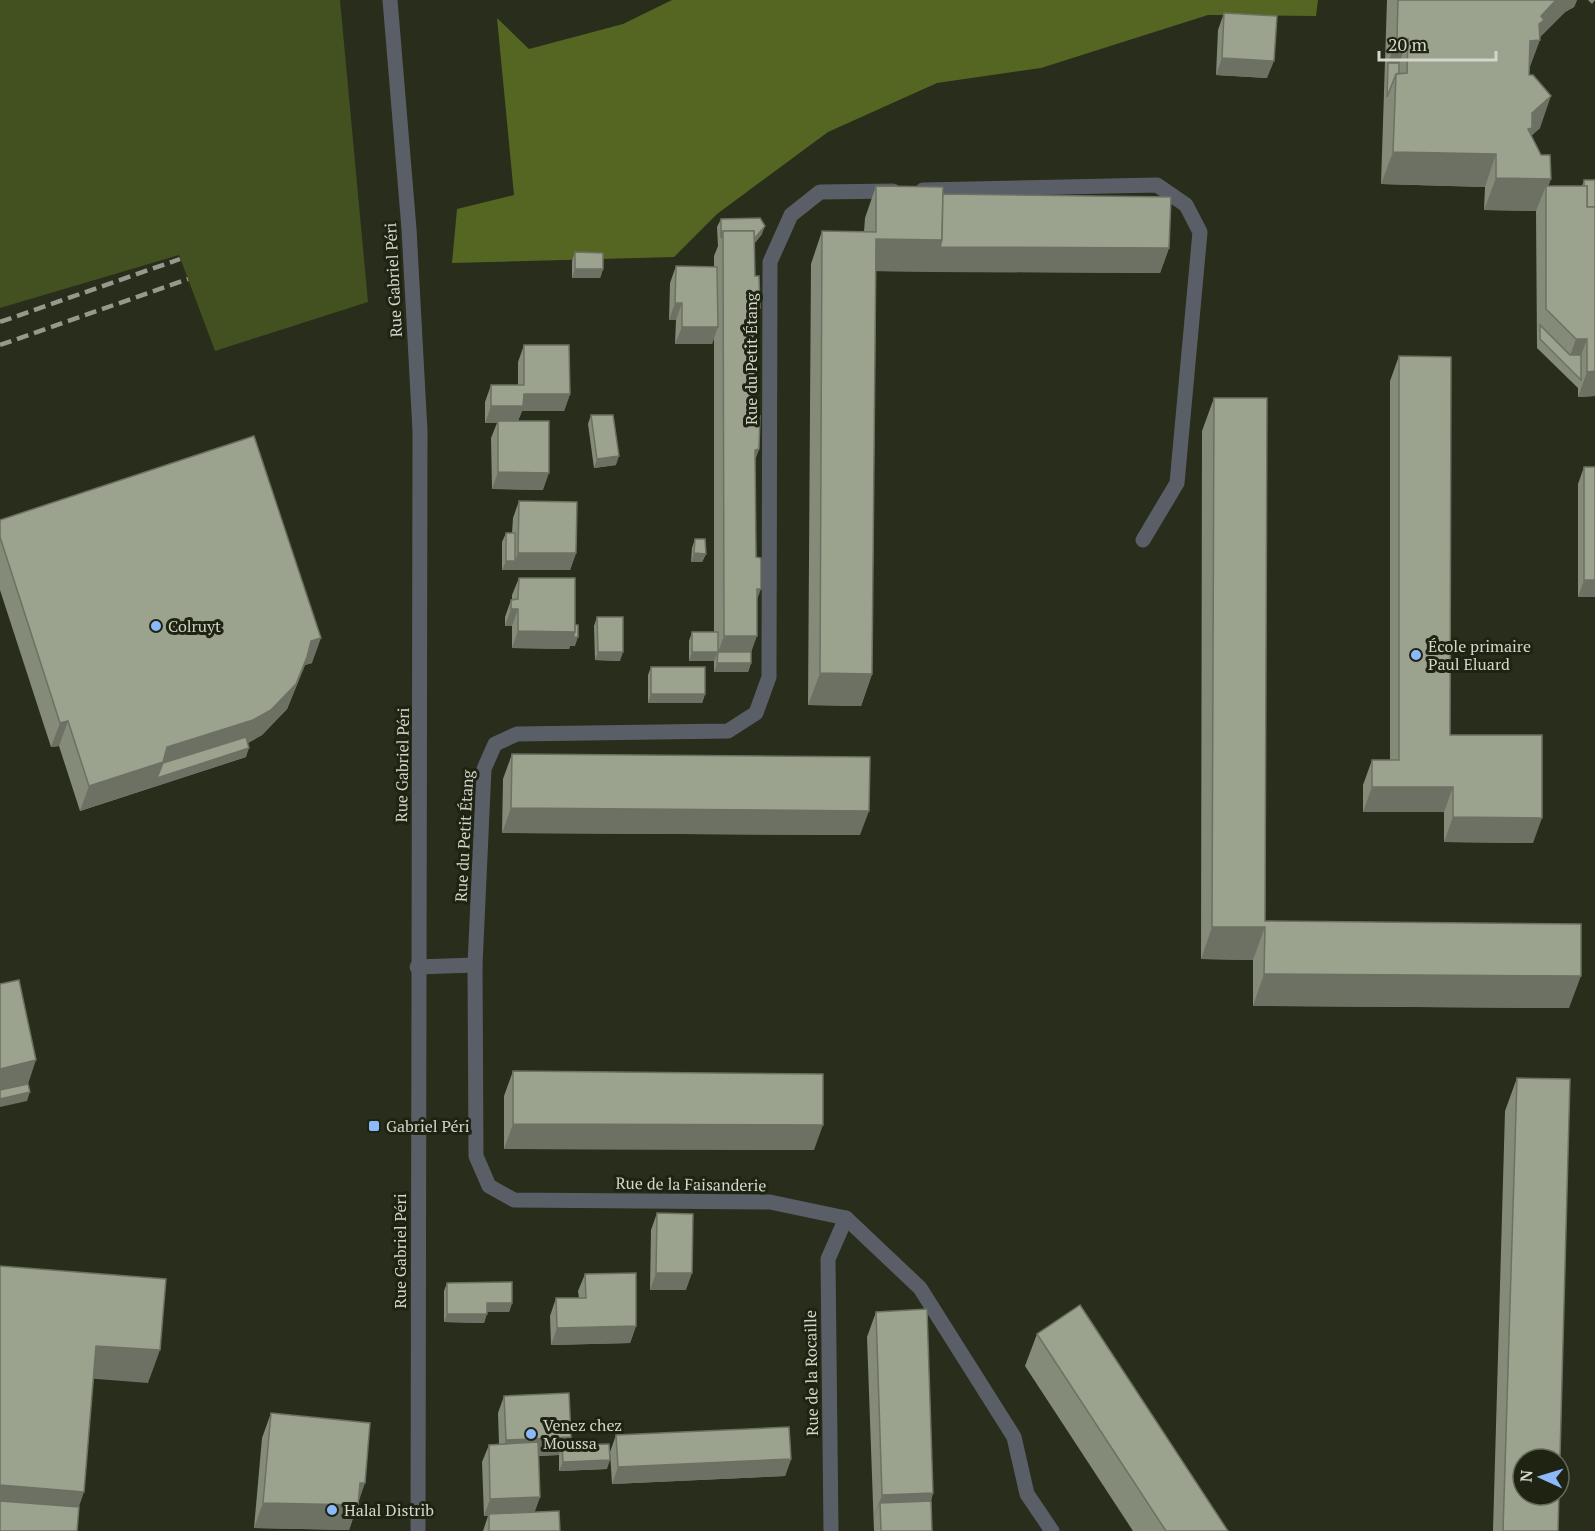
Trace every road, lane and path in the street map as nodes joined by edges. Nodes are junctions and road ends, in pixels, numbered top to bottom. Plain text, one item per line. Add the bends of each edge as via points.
1 (390, 0) edge
2 (1143, 540) dead end
3 (476, 965) junction
4 (417, 967) junction
5 (846, 1218) junction
6 (418, 1531) edge
7 (831, 1531) edge
8 (1052, 1531) edge

1 - 4 street, Rue Gabriel Péri via 409,229 420,430
2 - 3 street, Rue du Petit Étang via 1177,483 1200,232 1186,205 1157,185 820,192 791,215 770,262 769,677 756,713 728,730 517,734 495,744 484,769
3 - 4 street
3 - 5 street, Rue de la Faisanderie via 476,1156 489,1186 514,1200 770,1202
4 - 6 street, Rue Gabriel Péri
5 - 7 street, Rue de la Rocaille via 828,1259
5 - 8 street via 920,1288 1014,1437 1027,1494

